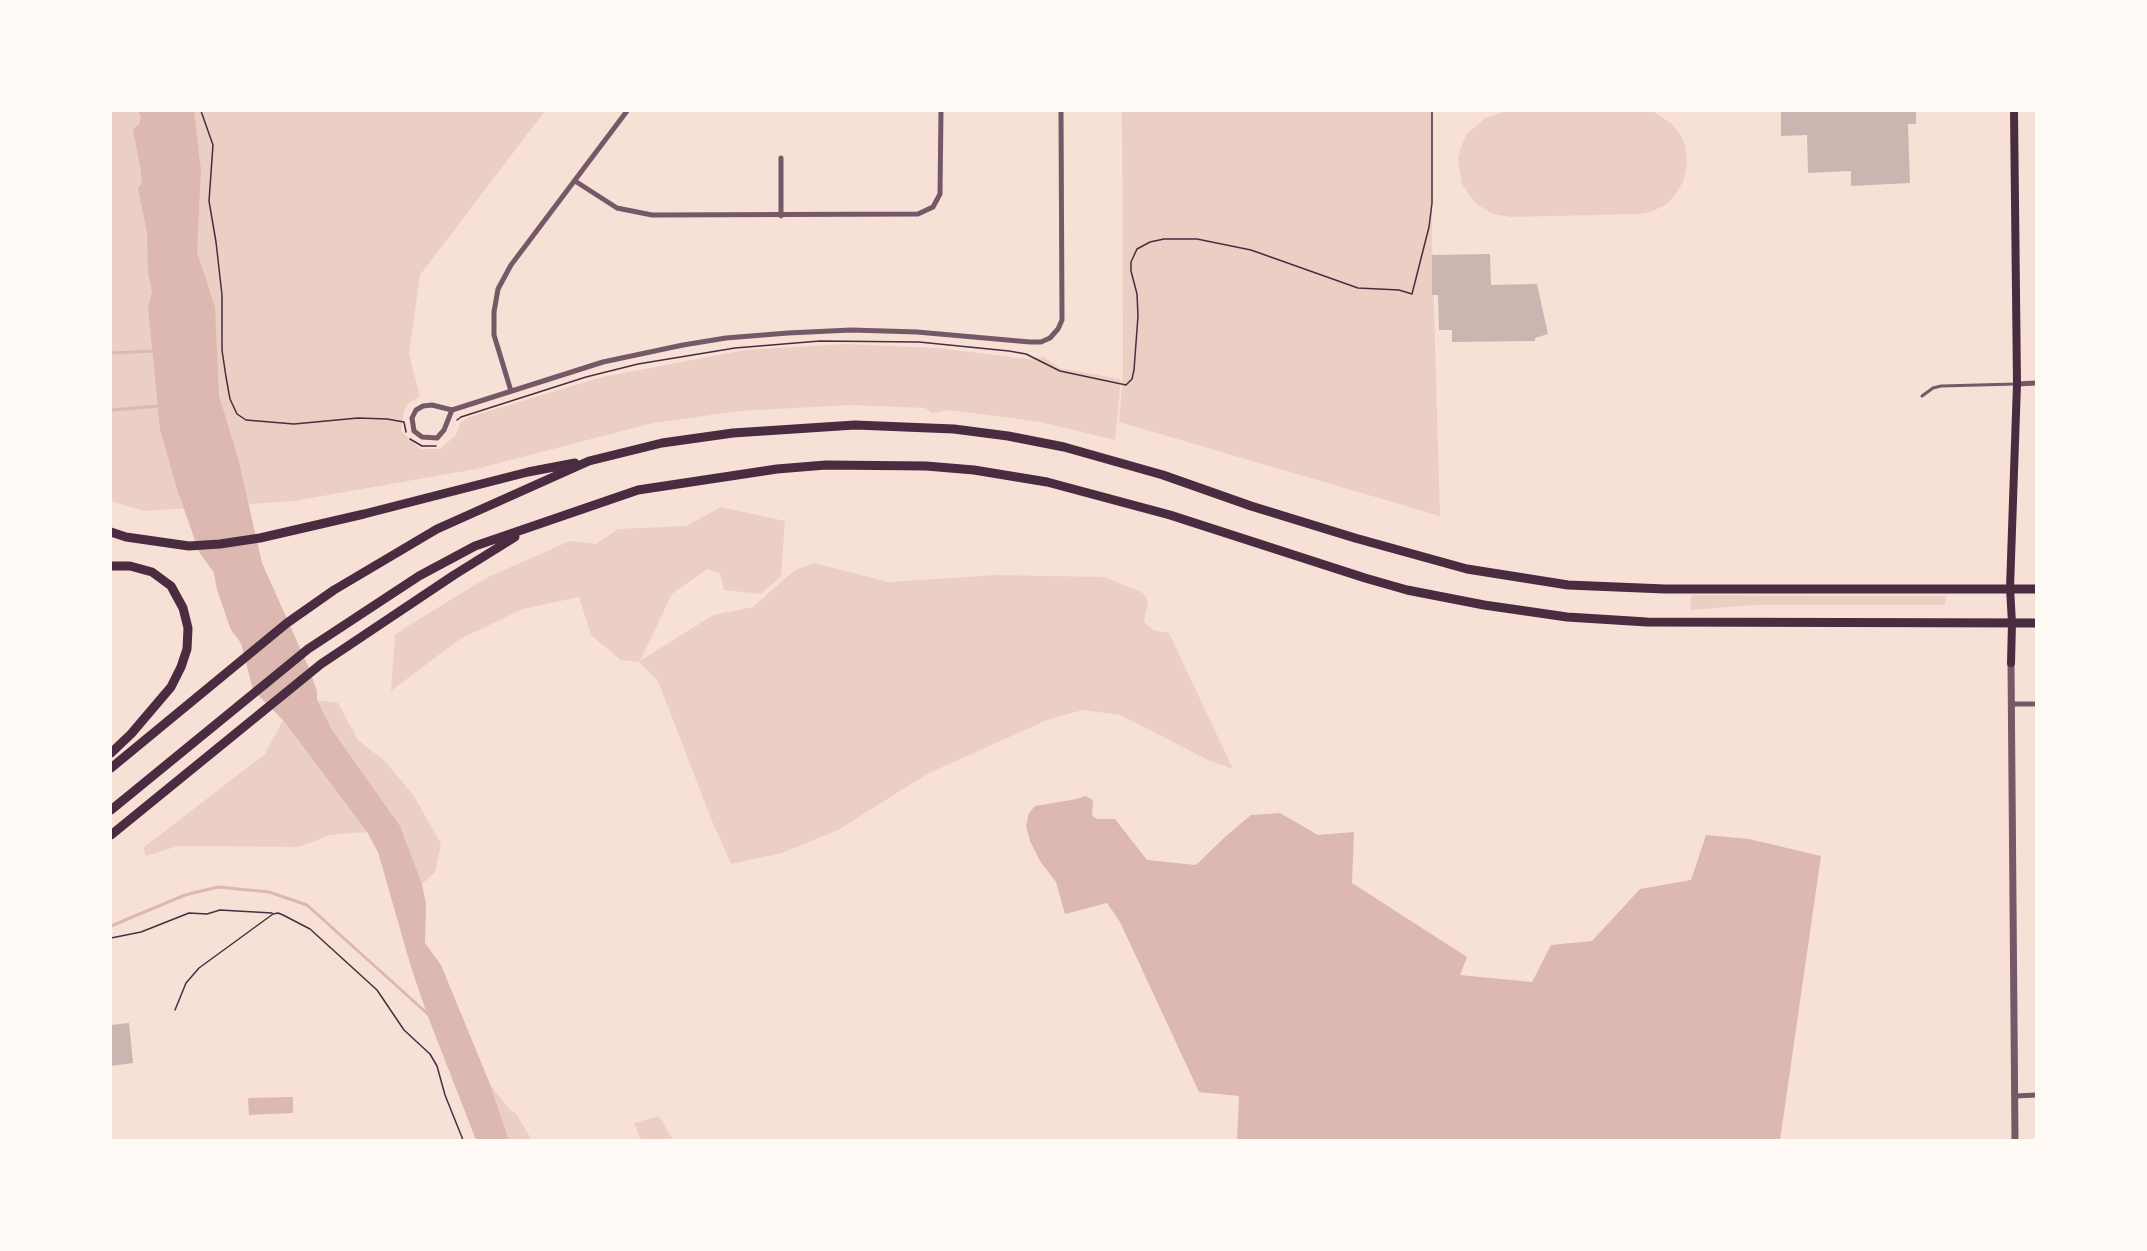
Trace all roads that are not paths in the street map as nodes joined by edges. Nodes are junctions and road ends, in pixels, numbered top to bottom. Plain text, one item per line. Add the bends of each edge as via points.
1 (627, 111) edge
2 (940, 111) edge
3 (1061, 111) edge
4 (2014, 111) edge
5 (781, 158) dead end
6 (575, 181) junction
7 (781, 216) junction
8 (2036, 383) edge
9 (2017, 384) junction
10 (511, 391) junction
11 (1922, 396) dead end
12 (452, 410) junction
13 (589, 461) junction
14 (527, 529) junction
15 (111, 532) edge
16 (111, 566) edge
17 (2010, 588) junction
18 (2036, 589) edge
19 (2012, 623) junction
20 (2036, 623) edge
21 (2011, 663) joint
22 (2011, 704) junction
23 (2036, 704) edge
24 (111, 753) edge
25 (111, 768) edge
26 (111, 810) edge
27 (111, 835) edge
28 (2036, 1095) edge
29 (2016, 1096) junction
30 (2015, 1140) edge

1 - 6 street
2 - 7 street via 940,194 930,209 918,214
3 - 10 street via 1062,320 1050,338 1028,342 850,330 732,338 603,362
4 - 9 main road
5 - 7 street
6 - 7 street via 609,204 638,214
6 - 10 street via 510,265 496,296 494,335
8 - 9 street
9 - 11 lane via 1941,386
9 - 17 main road
10 - 12 street
12 - 12 street via 437,438 422,437 414,431 412,418 420,408 432,405
13 - 15 highway via 220,544 189,546
13 - 17 highway via 662,443 743,432 855,425 954,429 1065,447 1355,538 1516,578 1616,588
13 - 25 highway via 437,529 334,590 287,623
14 - 19 highway via 639,490 777,469 826,465 926,466 1047,482 1170,515 1407,590 1567,617 1647,622
14 - 26 highway via 475,546 350,620 246,698
14 - 27 highway via 321,664
16 - 24 highway via 152,572 171,586 188,628 187,649 171,687
17 - 18 highway
17 - 19 main road
19 - 20 highway
19 - 21 main road
21 - 22 street
22 - 23 street
22 - 29 street
28 - 29 street
29 - 30 street

